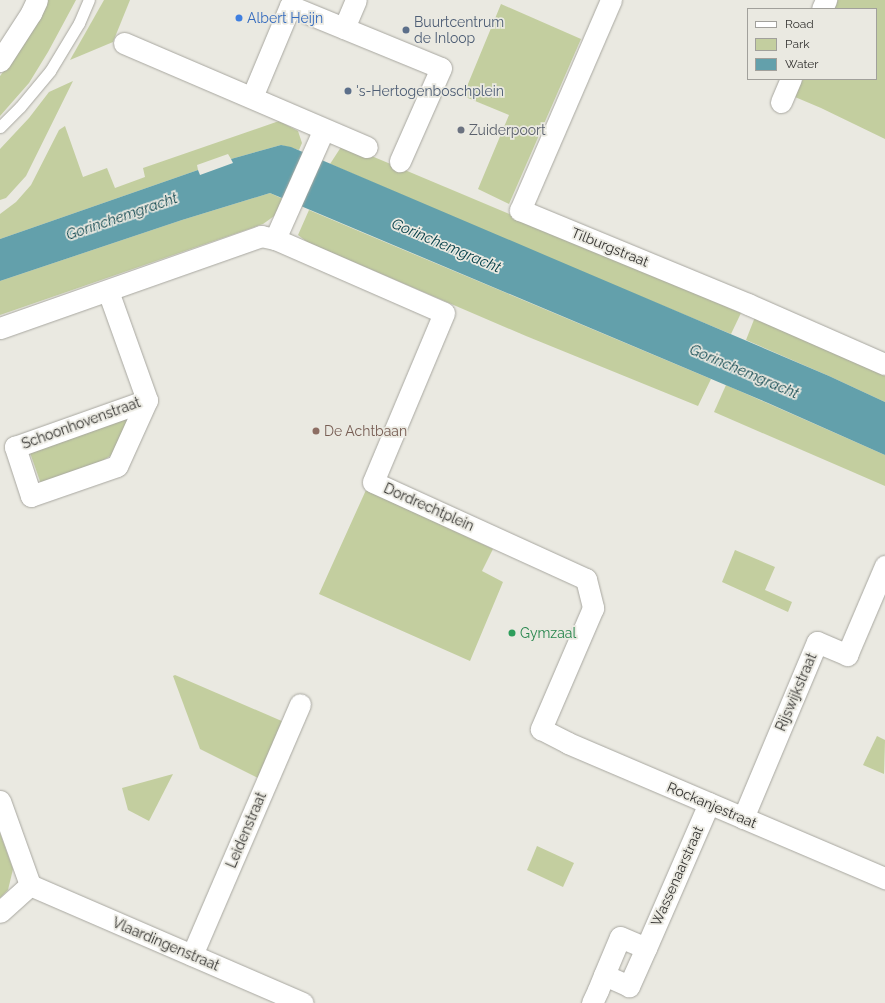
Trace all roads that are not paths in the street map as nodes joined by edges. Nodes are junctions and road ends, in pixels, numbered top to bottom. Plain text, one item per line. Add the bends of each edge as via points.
1 (37, 0) edge
2 (89, 0) edge
3 (356, 0) edge
4 (611, 0) edge
5 (344, 28) junction
6 (124, 43) dead end
7 (0, 61) edge
8 (791, 80) edge
9 (252, 97) junction
10 (781, 102) dead end
11 (0, 127) edge
12 (322, 134) junction
13 (367, 147) dead end
14 (400, 161) dead end
15 (275, 239) junction
16 (108, 291) junction
17 (0, 328) edge
18 (885, 364) edge
19 (147, 400) junction
20 (885, 566) edge
21 (300, 704) dead end
22 (541, 729) joint
23 (0, 801) edge
24 (709, 804) junction
25 (743, 818) junction
26 (885, 878) edge
27 (30, 885) junction
28 (0, 912) edge
29 (646, 948) junction
30 (192, 955) junction
31 (604, 975) junction
32 (303, 1003) edge
33 (592, 1003) edge

1 - 7 street
2 - 11 lane via 79,23 50,71
3 - 5 street
4 - 18 street, Tilburgstraat via 520,210 748,304
5 - 9 street via 290,6
5 - 14 street via 441,68
6 - 9 street
8 - 10 street
9 - 12 street
12 - 13 street
12 - 15 street
15 - 16 street via 261,236
15 - 22 street, Dordrechtplein via 444,313 373,482 586,579 593,608
16 - 17 street
16 - 19 street, Schoonhovenstraat
19 - 19 street, Schoonhovenstraat via 117,466 31,496 15,447
20 - 25 street, Rijswijkstraat via 847,655 817,642
21 - 30 street, Leidenstraat
22 - 24 street, Rockanjestraat via 568,744
23 - 27 street
24 - 25 street, Rockanjestraat
24 - 29 street, Wassenaarstraat
25 - 26 street, Rockanjestraat
27 - 28 street
27 - 30 street, Vlaardingenstraat
29 - 31 street, Wassenaarstraat via 629,986
29 - 31 street via 620,937
30 - 32 street, Vlaardingenstraat
31 - 33 street

